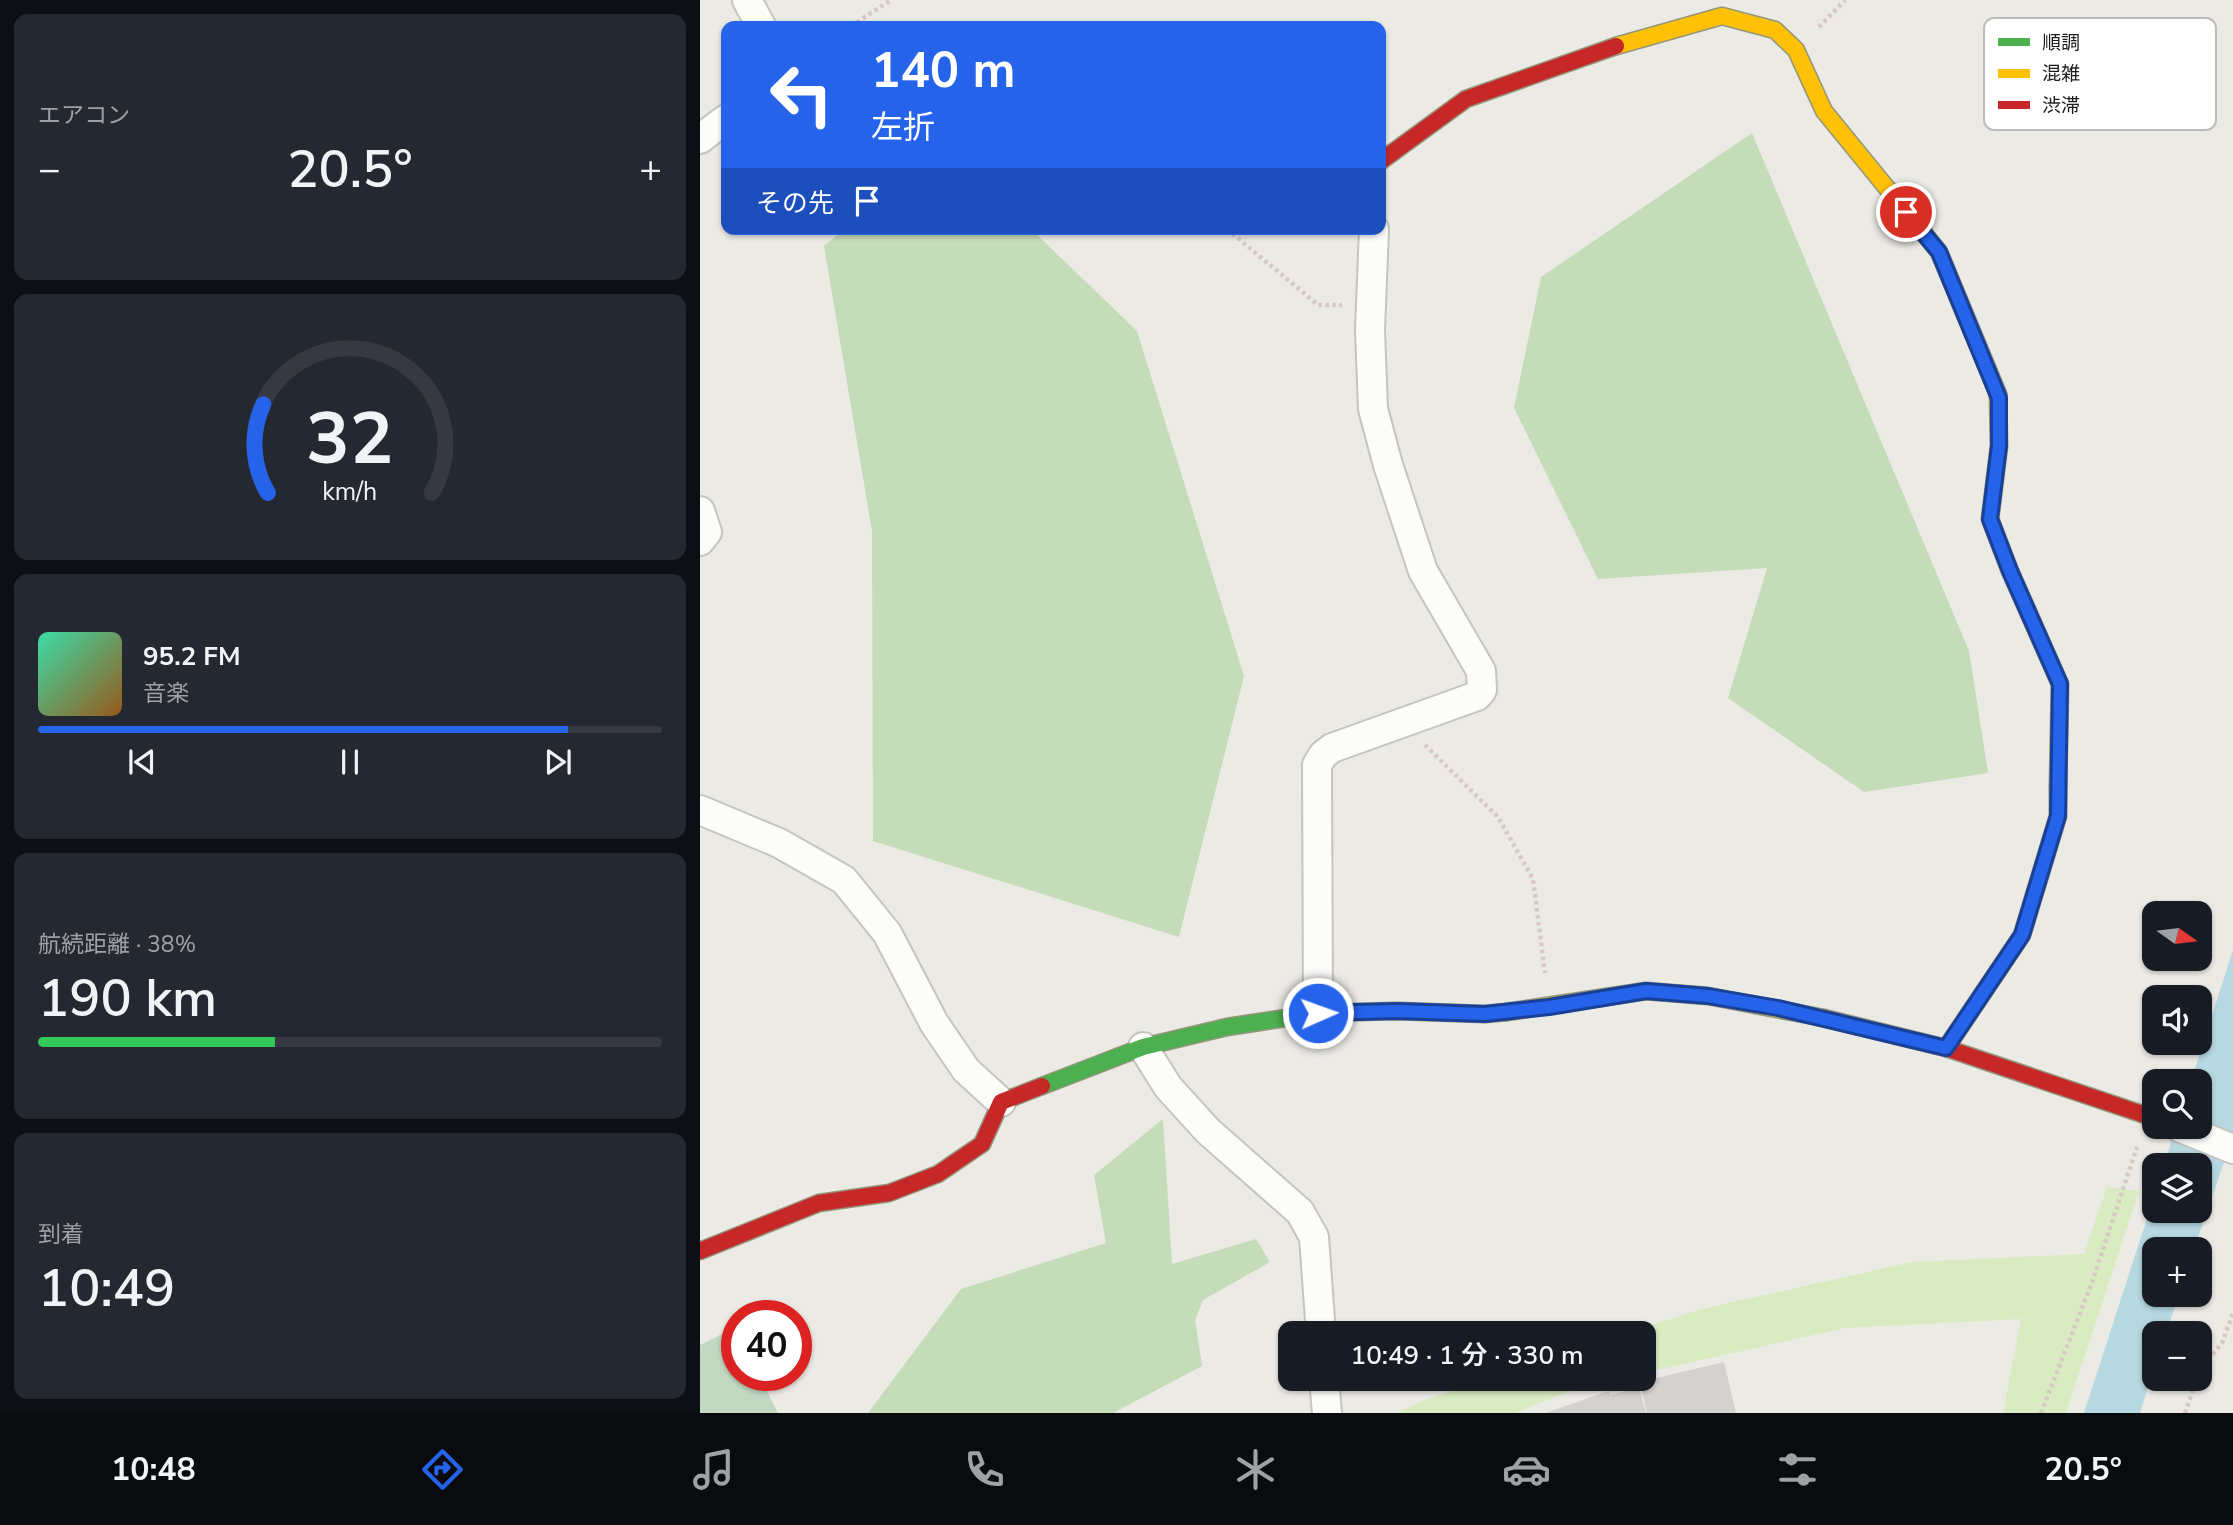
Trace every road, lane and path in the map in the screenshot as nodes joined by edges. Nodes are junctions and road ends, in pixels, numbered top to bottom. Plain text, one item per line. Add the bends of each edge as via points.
1 (747, 0) edge
2 (891, 0) edge
3 (758, 21) edge
4 (859, 21) edge
5 (721, 123) edge
6 (700, 139) edge
7 (1386, 157) edge
8 (1234, 235) edge
9 (1374, 235) edge
10 (1371, 305) junction
11 (700, 512) edge
12 (700, 541) edge
13 (1402, 723) junction
14 (700, 810) edge
15 (1549, 1007) junction
16 (1318, 1013) junction
17 (1143, 1047) junction
18 (1946, 1048) junction
19 (1001, 1102) junction
20 (2142, 1114) edge
21 (2143, 1139) edge
22 (2208, 1139) edge
23 (2233, 1149) edge
24 (700, 1251) edge
25 (2233, 1312) edge
26 (1320, 1321) edge
27 (2212, 1356) edge
28 (1325, 1391) edge
29 (2193, 1391) edge
30 (1326, 1413) edge
31 (2041, 1413) edge
32 (2185, 1413) edge

1 - 3 street
2 - 4 path
5 - 6 street
7 - 18 street via 1466,99 1596,52 1722,16 1775,30 1796,50 1825,111 1939,252 1999,398 1999,446 1990,519 2060,684 2058,816 2022,935
8 - 10 path via 1318,305
9 - 10 street
10 - 13 street via 1373,409 1388,465 1423,571 1481,671 1482,690 1477,696
11 - 12 street via 706,532
13 - 15 path via 1498,817 1533,880
13 - 16 street via 1332,748 1317,765
14 - 19 street via 779,843 844,880 887,933 934,1023 965,1070
15 - 16 street via 1485,1014
15 - 18 street via 1646,991 1708,996
16 - 17 street via 1227,1027
17 - 19 street
17 - 26 street via 1168,1087 1208,1131 1300,1212 1314,1237
18 - 20 street
19 - 24 street via 982,1144 938,1174 889,1193 820,1203
21 - 31 path
22 - 23 street
25 - 27 path via 2222,1343
28 - 30 street
29 - 32 path

